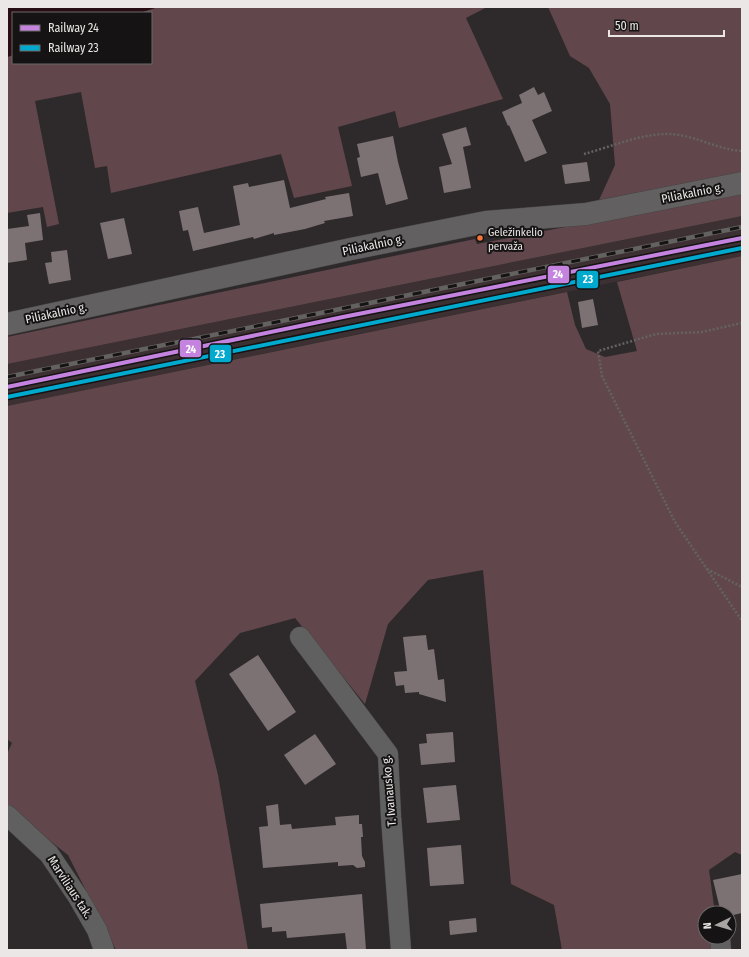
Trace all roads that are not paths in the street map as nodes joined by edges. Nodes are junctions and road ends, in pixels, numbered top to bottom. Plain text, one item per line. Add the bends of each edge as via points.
1 (742, 183) edge
2 (7, 324) edge
3 (300, 636) dead end
4 (7, 815) edge
5 (104, 950) edge
6 (401, 950) edge

1 - 2 main road, Piliakalnio g. via 586,214 486,222
3 - 6 street, T. Ivanausko g. via 388,754
4 - 5 street, Marviliaus tak. via 48,854 78,897 97,930

